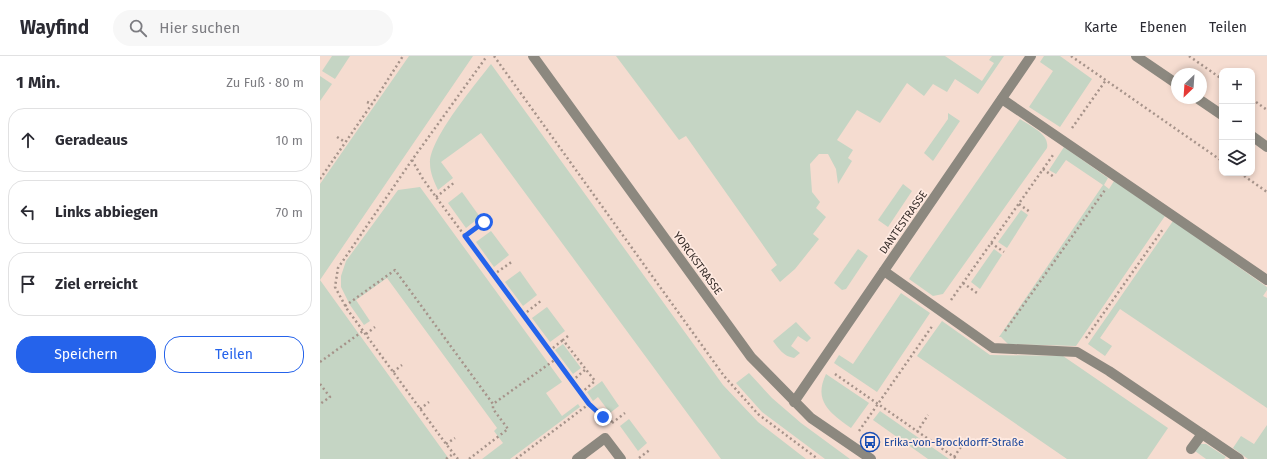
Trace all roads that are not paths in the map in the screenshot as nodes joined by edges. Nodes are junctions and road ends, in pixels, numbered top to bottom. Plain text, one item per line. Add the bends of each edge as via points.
1 (533, 56) edge
2 (1032, 56) edge
3 (1136, 56) edge
4 (1171, 80) edge
5 (1002, 99) junction
6 (1206, 104) edge
7 (1219, 113) edge
8 (1255, 138) edge
9 (1267, 146) edge
10 (884, 271) junction
11 (1267, 280) edge
12 (794, 402) junction
13 (1202, 434) junction
14 (1191, 448) dead end
15 (577, 459) edge
16 (621, 459) edge
17 (871, 459) edge
18 (1239, 459) edge

1 - 12 street, YORCKSTRASSE via 752,357
2 - 5 street, DANTESTRASSE
3 - 4 street
5 - 10 street, DANTESTRASSE
5 - 11 street
6 - 7 street
8 - 9 street
10 - 12 street, DANTESTRASSE
10 - 13 street via 993,348 1077,352
12 - 17 street, YORCKSTRASSE via 811,418
13 - 14 street
13 - 18 street
15 - 16 street via 605,438

